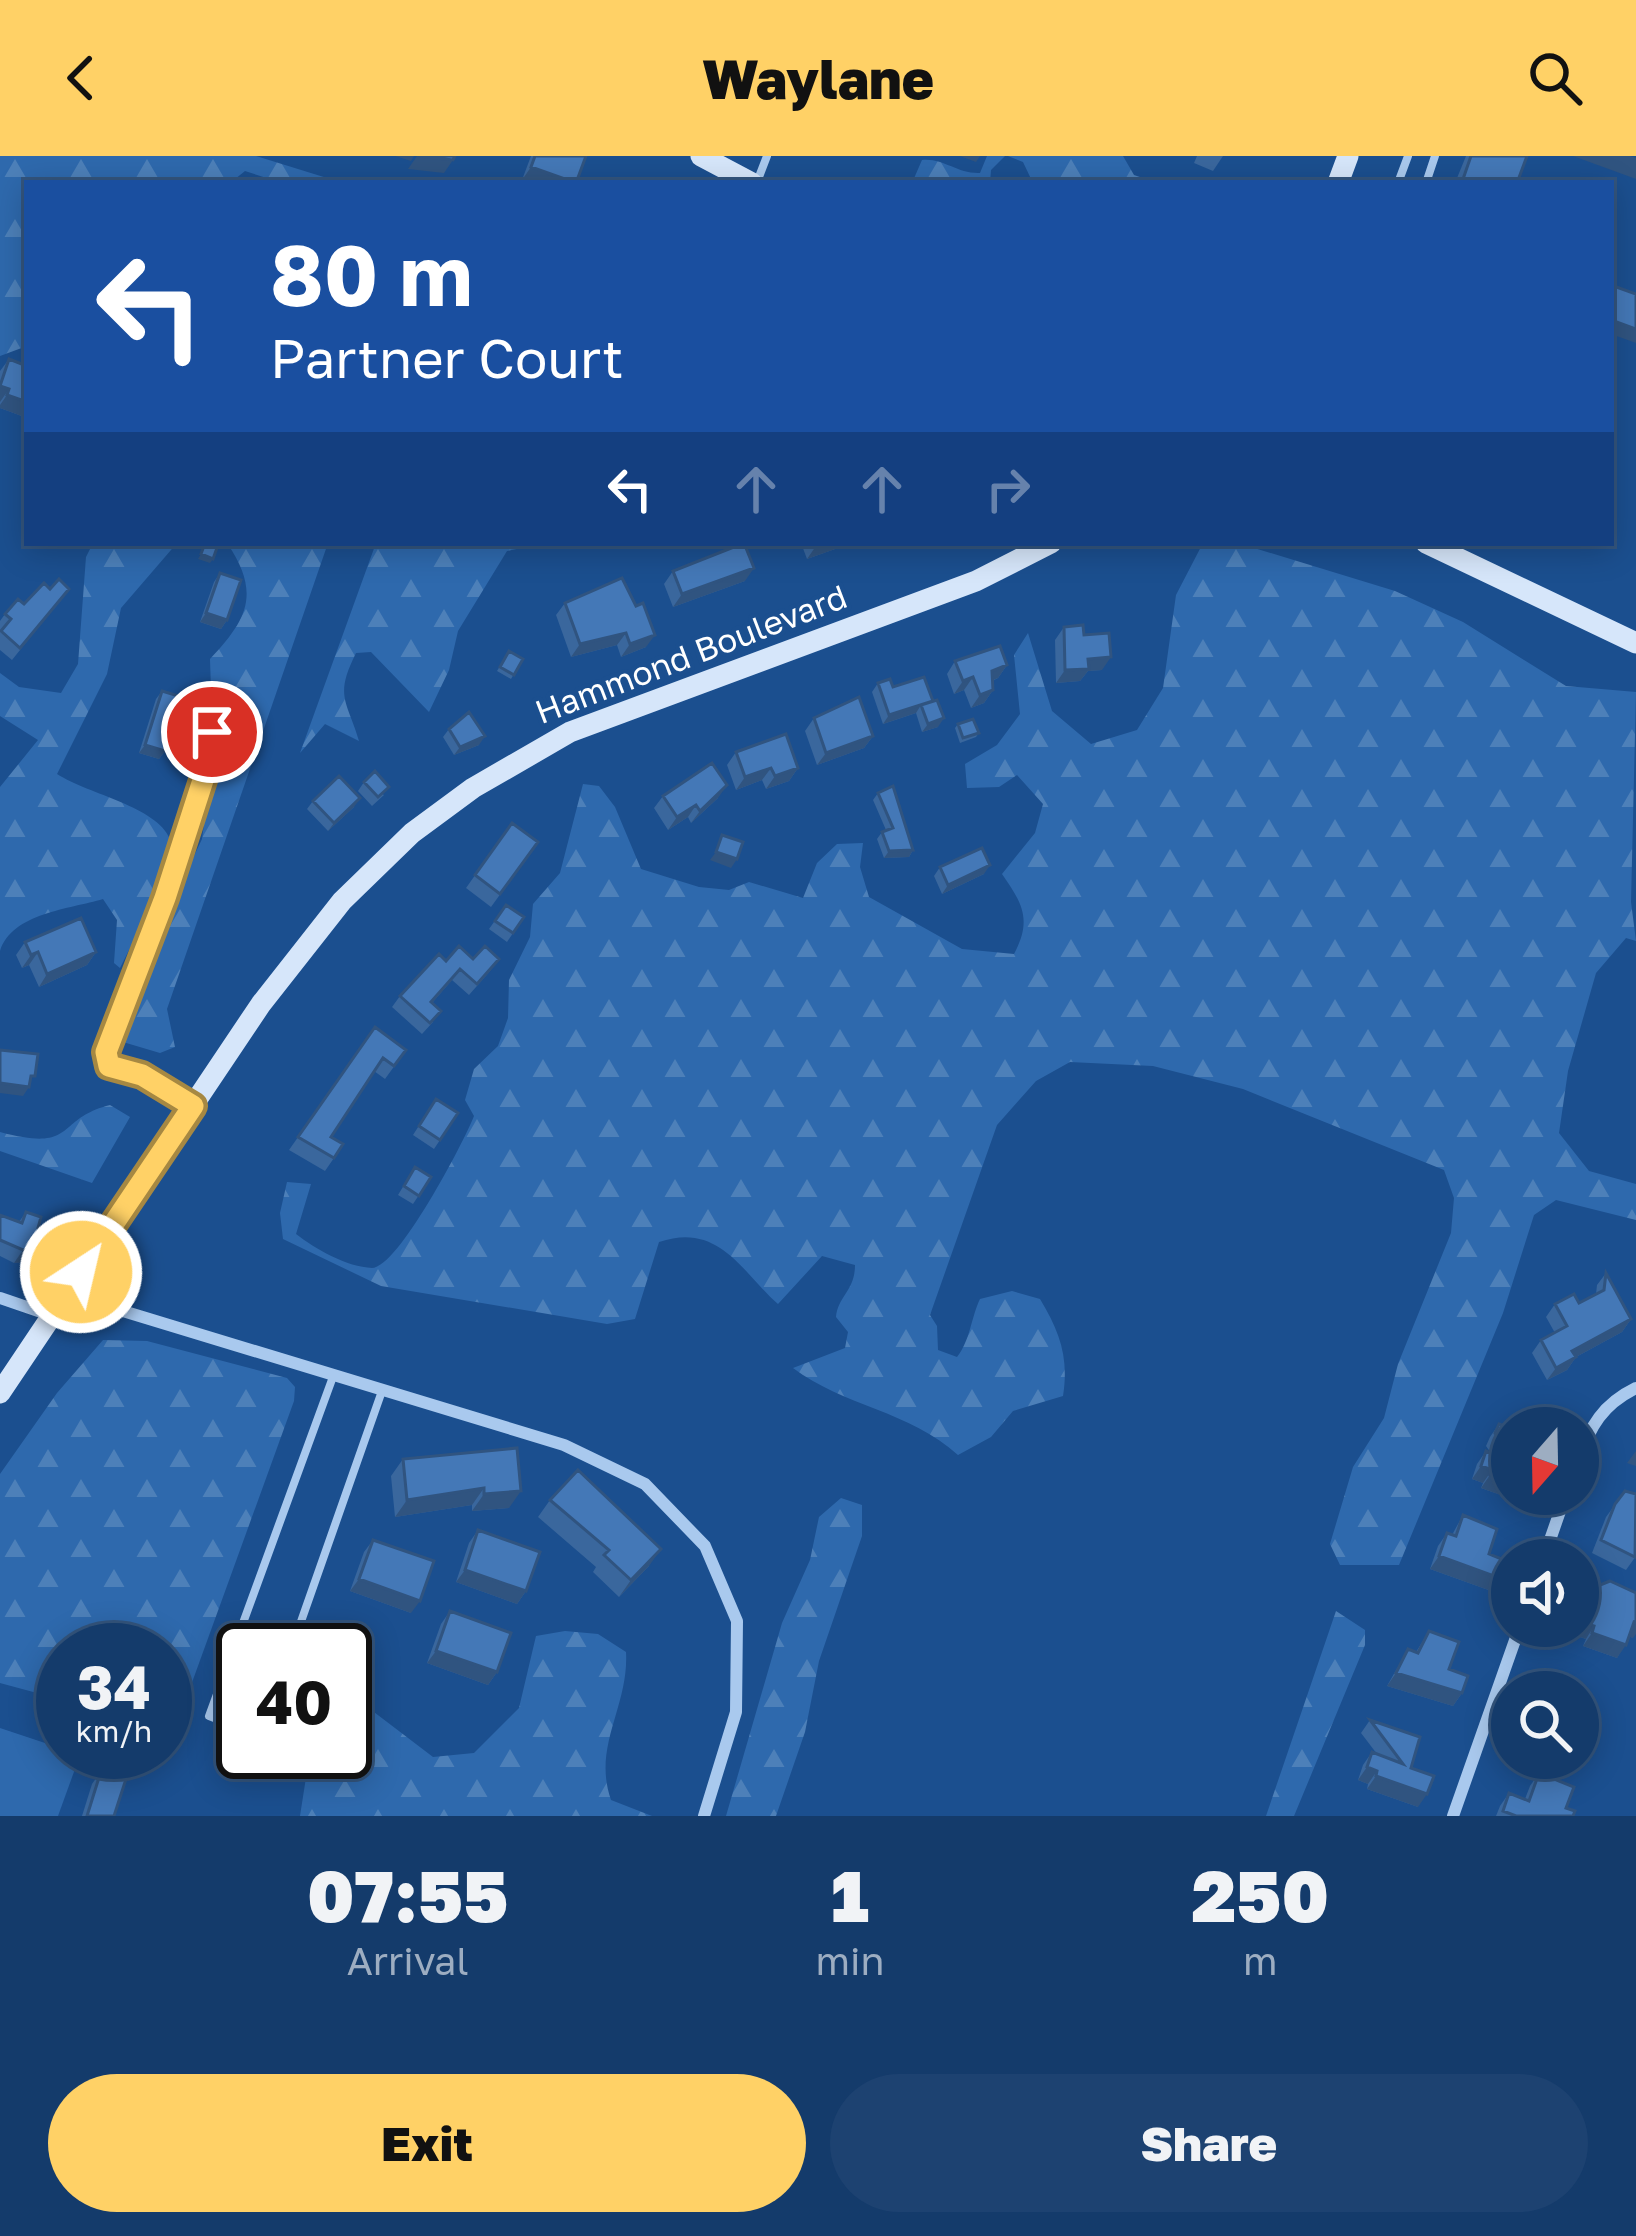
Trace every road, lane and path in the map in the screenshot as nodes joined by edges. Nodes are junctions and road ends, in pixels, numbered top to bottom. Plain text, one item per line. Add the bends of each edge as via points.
1 (700, 156) edge
2 (748, 180) edge
3 (1045, 546) edge
4 (1432, 546) edge
5 (1636, 643) edge
6 (212, 732) dead end
7 (105, 1066) joint
8 (193, 1106) junction
9 (65, 1294) junction
10 (0, 1298) edge
11 (50, 1315) junction
12 (334, 1372) junction
13 (383, 1388) junction
14 (1636, 1388) edge
15 (0, 1393) edge
16 (1599, 1416) edge
17 (242, 1623) edge
18 (300, 1623) edge
19 (1513, 1647) edge
20 (216, 1694) edge
21 (216, 1719) edge
22 (704, 1816) edge
23 (1453, 1816) edge

1 - 2 street
3 - 8 street, Hammond Boulevard via 976,580 570,731 473,788 342,901
4 - 5 street
6 - 7 lane via 205,774
7 - 8 street via 142,1075
8 - 9 street, Hammond Boulevard
9 - 11 street, Hammond Boulevard
9 - 12 street
10 - 11 street
11 - 15 street, Hammond Boulevard
12 - 13 street
12 - 17 lane
13 - 18 lane
13 - 22 street via 564,1445 645,1484 705,1546 736,1621 736,1712
14 - 16 street
19 - 23 street
20 - 21 lane via 208,1716

